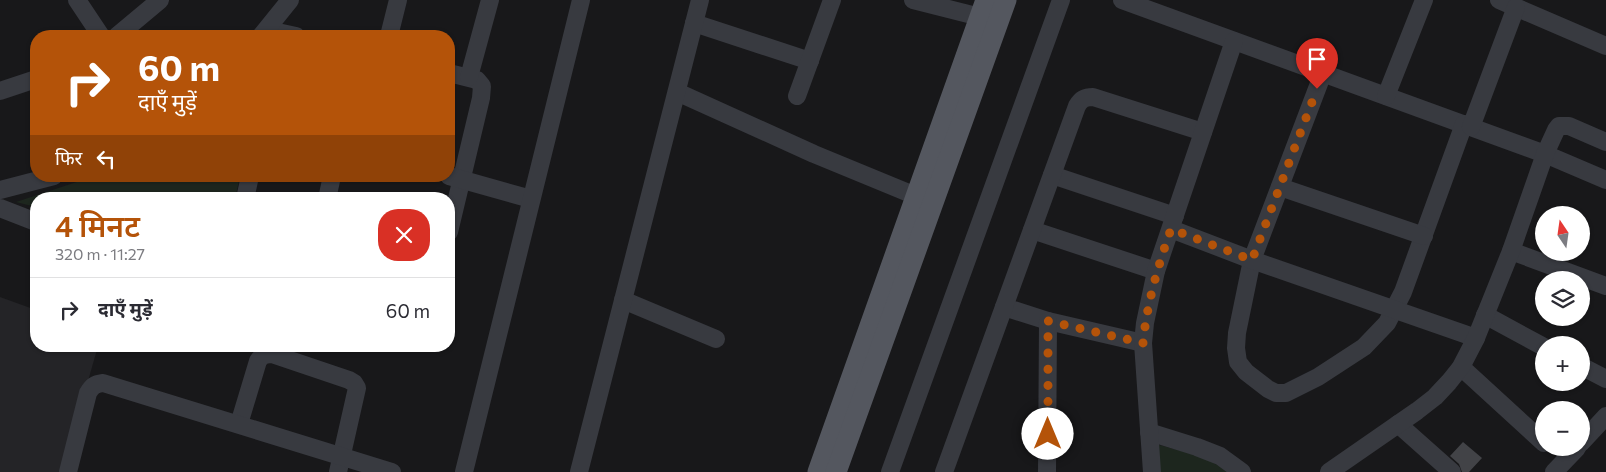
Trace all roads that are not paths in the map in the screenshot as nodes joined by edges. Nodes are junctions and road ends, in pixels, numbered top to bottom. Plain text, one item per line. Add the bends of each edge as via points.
1 (77, 0) edge
2 (160, 0) edge
3 (290, 0) edge
4 (398, 0) edge
5 (490, 0) edge
6 (581, 0) edge
7 (700, 0) edge
8 (832, 0) edge
9 (913, 0) edge
10 (1006, 0) edge
11 (1061, 0) edge
12 (1122, 0) edge
13 (1424, 0) edge
14 (1499, 0) edge
15 (1516, 7) junction
16 (988, 13) edge
17 (694, 23) junction
18 (97, 30) edge
19 (124, 30) edge
20 (279, 30) edge
21 (390, 30) edge
22 (1234, 41) junction
23 (1606, 46) edge
24 (810, 61) junction
25 (1323, 73) junction
26 (455, 74) edge
27 (469, 77) junction
28 (30, 81) edge
29 (0, 91) edge
30 (677, 92) junction
31 (797, 96) dead end
32 (1386, 96) junction
33 (1468, 126) junction
34 (1203, 132) junction
35 (1606, 142) edge
36 (1545, 154) junction
37 (1052, 175) junction
38 (455, 177) edge
39 (1606, 180) edge
40 (31, 182) edge
41 (1280, 187) junction
42 (0, 190) edge
43 (916, 196) junction
44 (531, 199) junction
45 (0, 208) edge
46 (30, 220) edge
47 (1173, 222) junction
48 (1032, 230) junction
49 (1424, 236) junction
50 (1511, 251) junction
51 (1252, 260) junction
52 (1156, 271) junction
53 (1606, 286) edge
54 (623, 300) junction
55 (1004, 307) junction
56 (1394, 311) junction
57 (1485, 315) junction
58 (1048, 321) junction
59 (1476, 338) junction
60 (716, 339) dead end
61 (1535, 342) edge
62 (1143, 343) junction
63 (1460, 367) junction
64 (1590, 371) edge
65 (1606, 379) edge
66 (1606, 416) edge
67 (239, 424) junction
68 (1398, 424) junction
69 (1149, 432) junction
70 (1590, 433) edge
71 (1535, 435) edge
72 (1553, 456) edge
73 (1569, 456) edge
74 (340, 464) edge
75 (1559, 467) edge
76 (68, 472) edge
77 (392, 472) edge
78 (464, 472) edge
79 (580, 472) edge
80 (818, 472) edge
81 (836, 472) edge
82 (890, 472) edge
83 (944, 472) edge
84 (1047, 472) edge
85 (1152, 472) edge
86 (1242, 472) edge
87 (1329, 472) edge
88 (1452, 472) edge

1 - 18 street
2 - 19 street
3 - 20 street
4 - 21 street
5 - 27 street
6 - 44 street
7 - 17 street
8 - 24 street
9 - 16 street
10 - 16 main road
11 - 82 street
12 - 22 street
13 - 32 street
14 - 15 street
15 - 23 street
15 - 33 street
16 - 43 main road
16 - 81 main road
17 - 24 street
17 - 30 street
22 - 25 street
22 - 34 street
24 - 31 street
25 - 32 street
25 - 41 street
26 - 27 street
27 - 38 street via 482,86 481,98
28 - 29 street
30 - 43 street
30 - 54 street
32 - 33 street
33 - 36 street
33 - 49 street
34 - 37 street via 1086,97 1077,106
34 - 47 street
35 - 36 street via 1564,125 1556,130
36 - 39 street
36 - 50 street
37 - 47 street
37 - 48 street
38 - 44 street
40 - 42 street
41 - 49 street
41 - 51 street
43 - 80 main road
44 - 78 street
45 - 46 street
47 - 51 street
47 - 52 street
48 - 52 street
48 - 55 street
49 - 56 street
50 - 53 street
50 - 57 street
51 - 56 street
51 - 56 street via 1237,333 1238,362 1246,372 1276,393 1286,394 1297,389 1364,347
52 - 62 street
54 - 60 street
54 - 79 street
55 - 58 street
55 - 83 street
56 - 59 street
57 - 59 street
57 - 61 street
58 - 62 street
58 - 84 street
59 - 63 street
62 - 69 street
63 - 68 street via 1435,397
63 - 71 street
64 - 65 street
66 - 70 street
67 - 74 street
67 - 74 street via 261,356 272,354 349,380 354,383 356,394
67 - 76 street via 103,383 96,384 88,393
68 - 87 street
68 - 88 street
69 - 85 street
69 - 86 street via 1220,456
72 - 75 street
73 - 75 street
74 - 77 street

